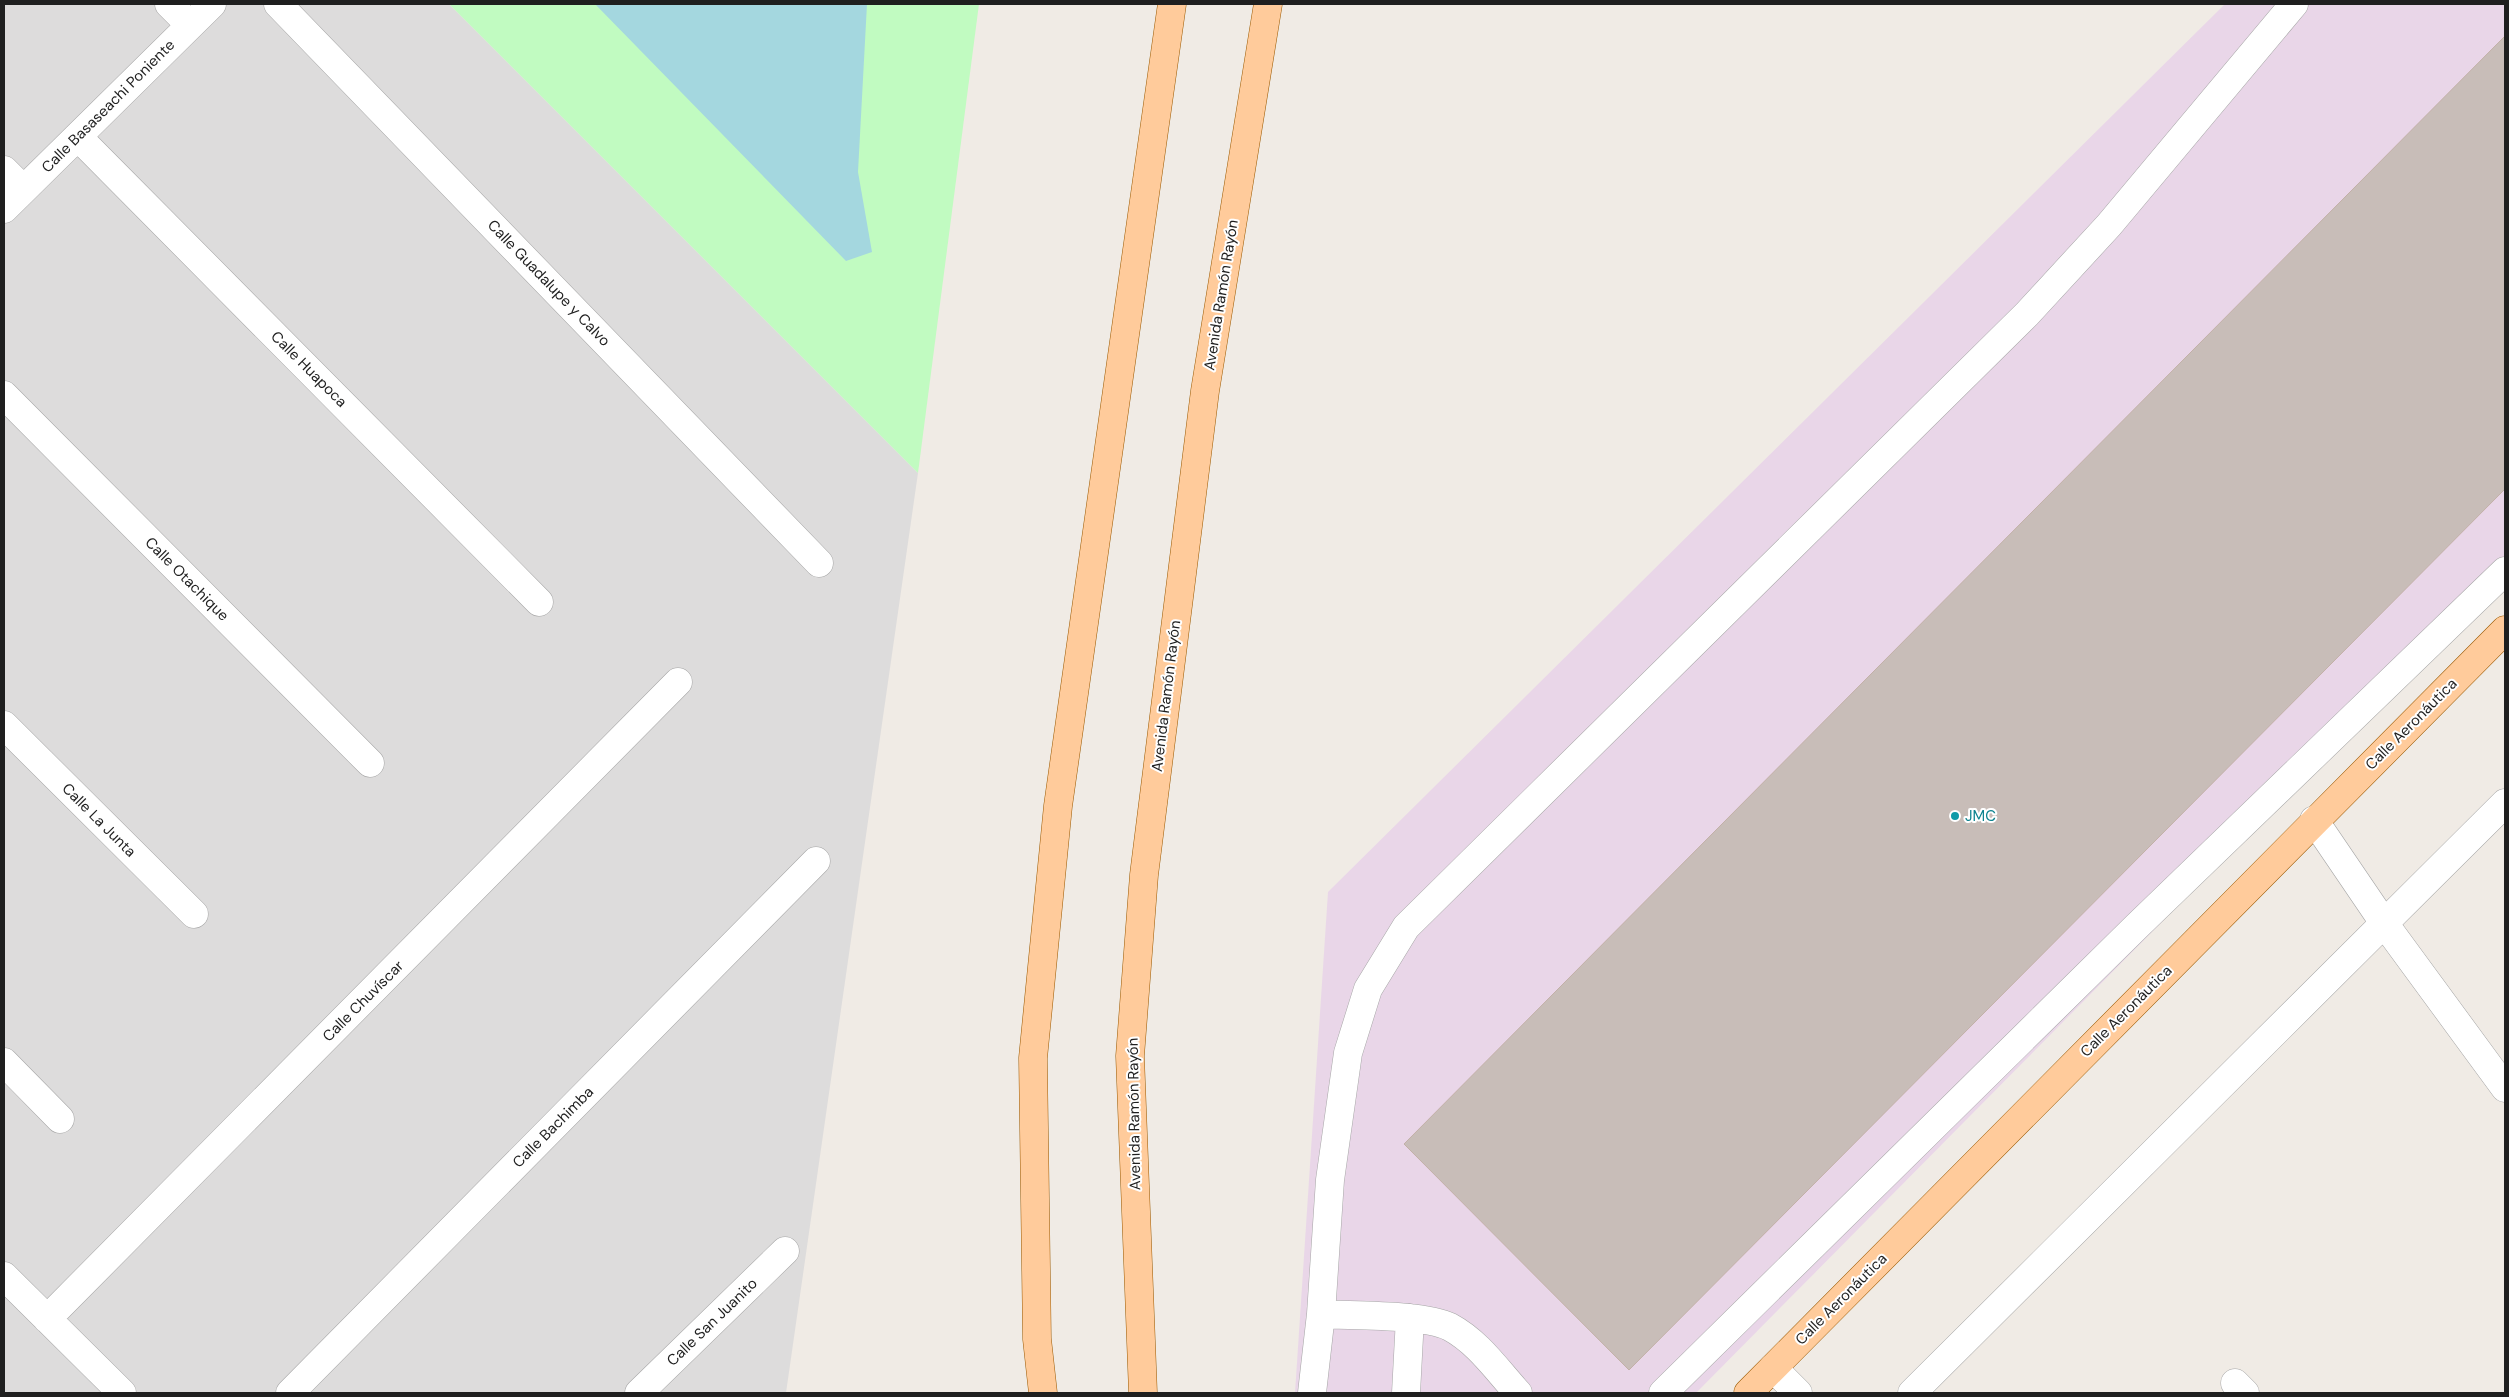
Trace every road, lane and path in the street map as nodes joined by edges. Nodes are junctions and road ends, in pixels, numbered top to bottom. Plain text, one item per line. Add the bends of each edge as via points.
1 (169, 4) edge
2 (212, 4) edge
3 (278, 4) edge
4 (1172, 4) edge
5 (1268, 4) edge
6 (2294, 4) edge
7 (190, 25) junction
8 (78, 137) junction
9 (4, 170) edge
10 (23, 189) junction
11 (4, 209) edge
12 (4, 395) edge
13 (820, 563) dead end
14 (2505, 571) edge
15 (539, 602) dead end
16 (2505, 630) edge
17 (678, 682) dead end
18 (4, 725) edge
19 (370, 763) dead end
20 (2505, 803) edge
21 (2314, 820) junction
22 (816, 861) dead end
23 (194, 914) dead end
24 (2384, 924) junction
25 (4, 1062) edge
26 (2505, 1088) edge
27 (60, 1119) dead end
28 (785, 1251) dead end
29 (4, 1276) edge
30 (1321, 1314) junction
31 (1410, 1318) junction
32 (47, 1319) junction
33 (1773, 1368) junction
34 (122, 1393) edge
35 (290, 1393) edge
36 (639, 1393) edge
37 (1043, 1393) edge
38 (1143, 1393) edge
39 (1312, 1393) edge
40 (1406, 1393) edge
41 (1518, 1393) edge
42 (1663, 1393) edge
43 (1748, 1393) edge
44 (1798, 1393) edge
45 (1912, 1393) edge

1 - 7 street
2 - 7 street, Calle Basaseachi Poniente
3 - 13 street, Calle Guadalupe y Calvo
4 - 37 main road via 1058,806 1034,1048 1037,1339
5 - 38 main road, Avenida Ramón Rayón via 1205,391 1144,874 1130,1056
6 - 30 street via 2109,224 2028,314 1406,927 1368,989 1348,1053 1330,1180
7 - 8 street, Calle Basaseachi Poniente
8 - 10 street, Calle Basaseachi Poniente
8 - 15 street, Calle Huapoca
9 - 10 street
10 - 11 street, Calle Basaseachi Poniente
12 - 19 street, Calle Otachique
14 - 42 street via 2143,920
16 - 21 main road, Calle Aeronáutica
17 - 32 street, Calle Chuvíscar
18 - 23 street, Calle La Junta
20 - 24 street
21 - 24 street
21 - 33 main road, Calle Aeronáutica
22 - 35 street, Calle Bachimba
24 - 26 street
24 - 45 street
25 - 27 street
28 - 36 street, Calle San Juanito
29 - 32 street
30 - 31 street
30 - 39 street
31 - 40 street
31 - 41 street via 1449,1326 1480,1349
32 - 34 street
33 - 43 main road, Calle Aeronáutica
33 - 44 street

